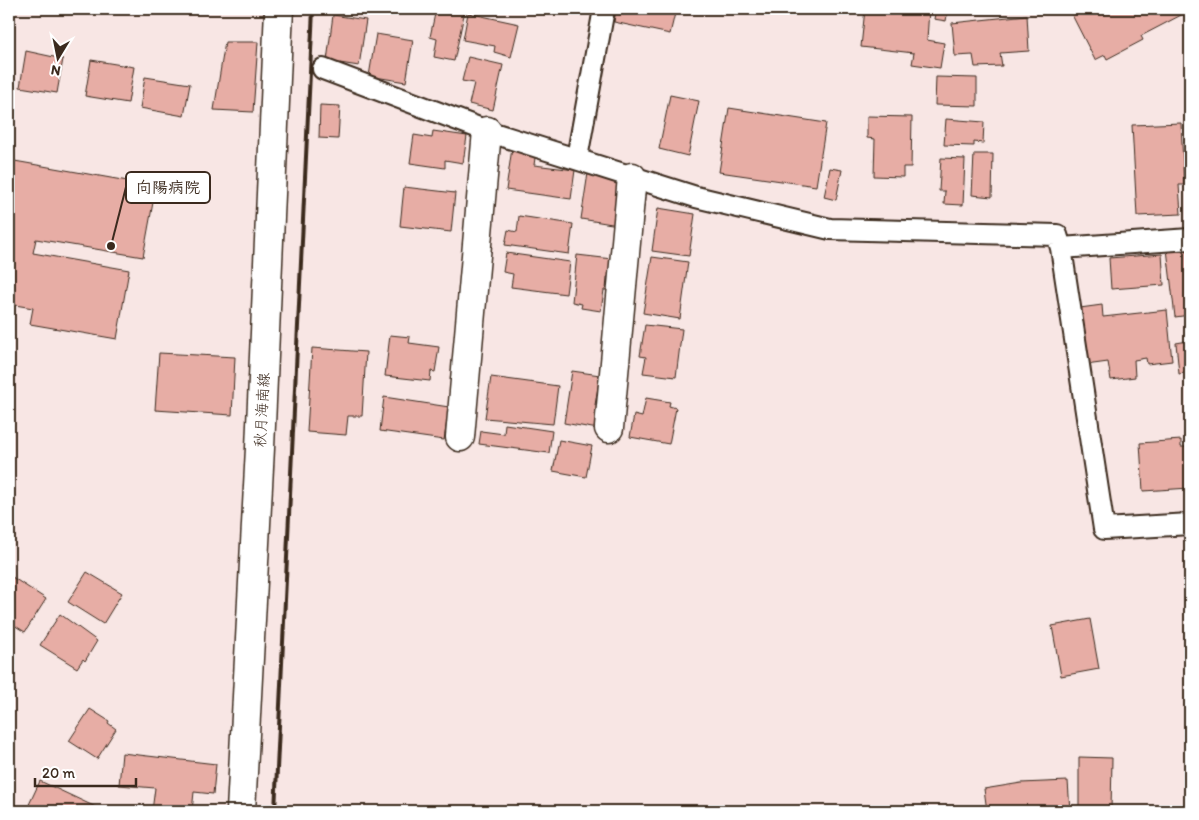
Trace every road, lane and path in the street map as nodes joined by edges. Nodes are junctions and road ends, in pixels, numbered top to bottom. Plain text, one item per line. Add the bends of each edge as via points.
1 (279, 9) edge
2 (604, 9) edge
3 (323, 69) dead end
4 (487, 131) junction
5 (577, 158) junction
6 (632, 177) junction
7 (1190, 239) edge
8 (1061, 248) junction
9 (609, 428) dead end
10 (460, 437) dead end
11 (1190, 524) edge
12 (242, 811) edge

1 - 12 main road, 秋月海南線
2 - 5 lane
3 - 4 lane
4 - 5 lane
4 - 10 main road
5 - 6 lane
6 - 8 lane via 696,197 830,229 1057,235
6 - 9 main road
7 - 8 lane
8 - 11 lane via 1104,529

